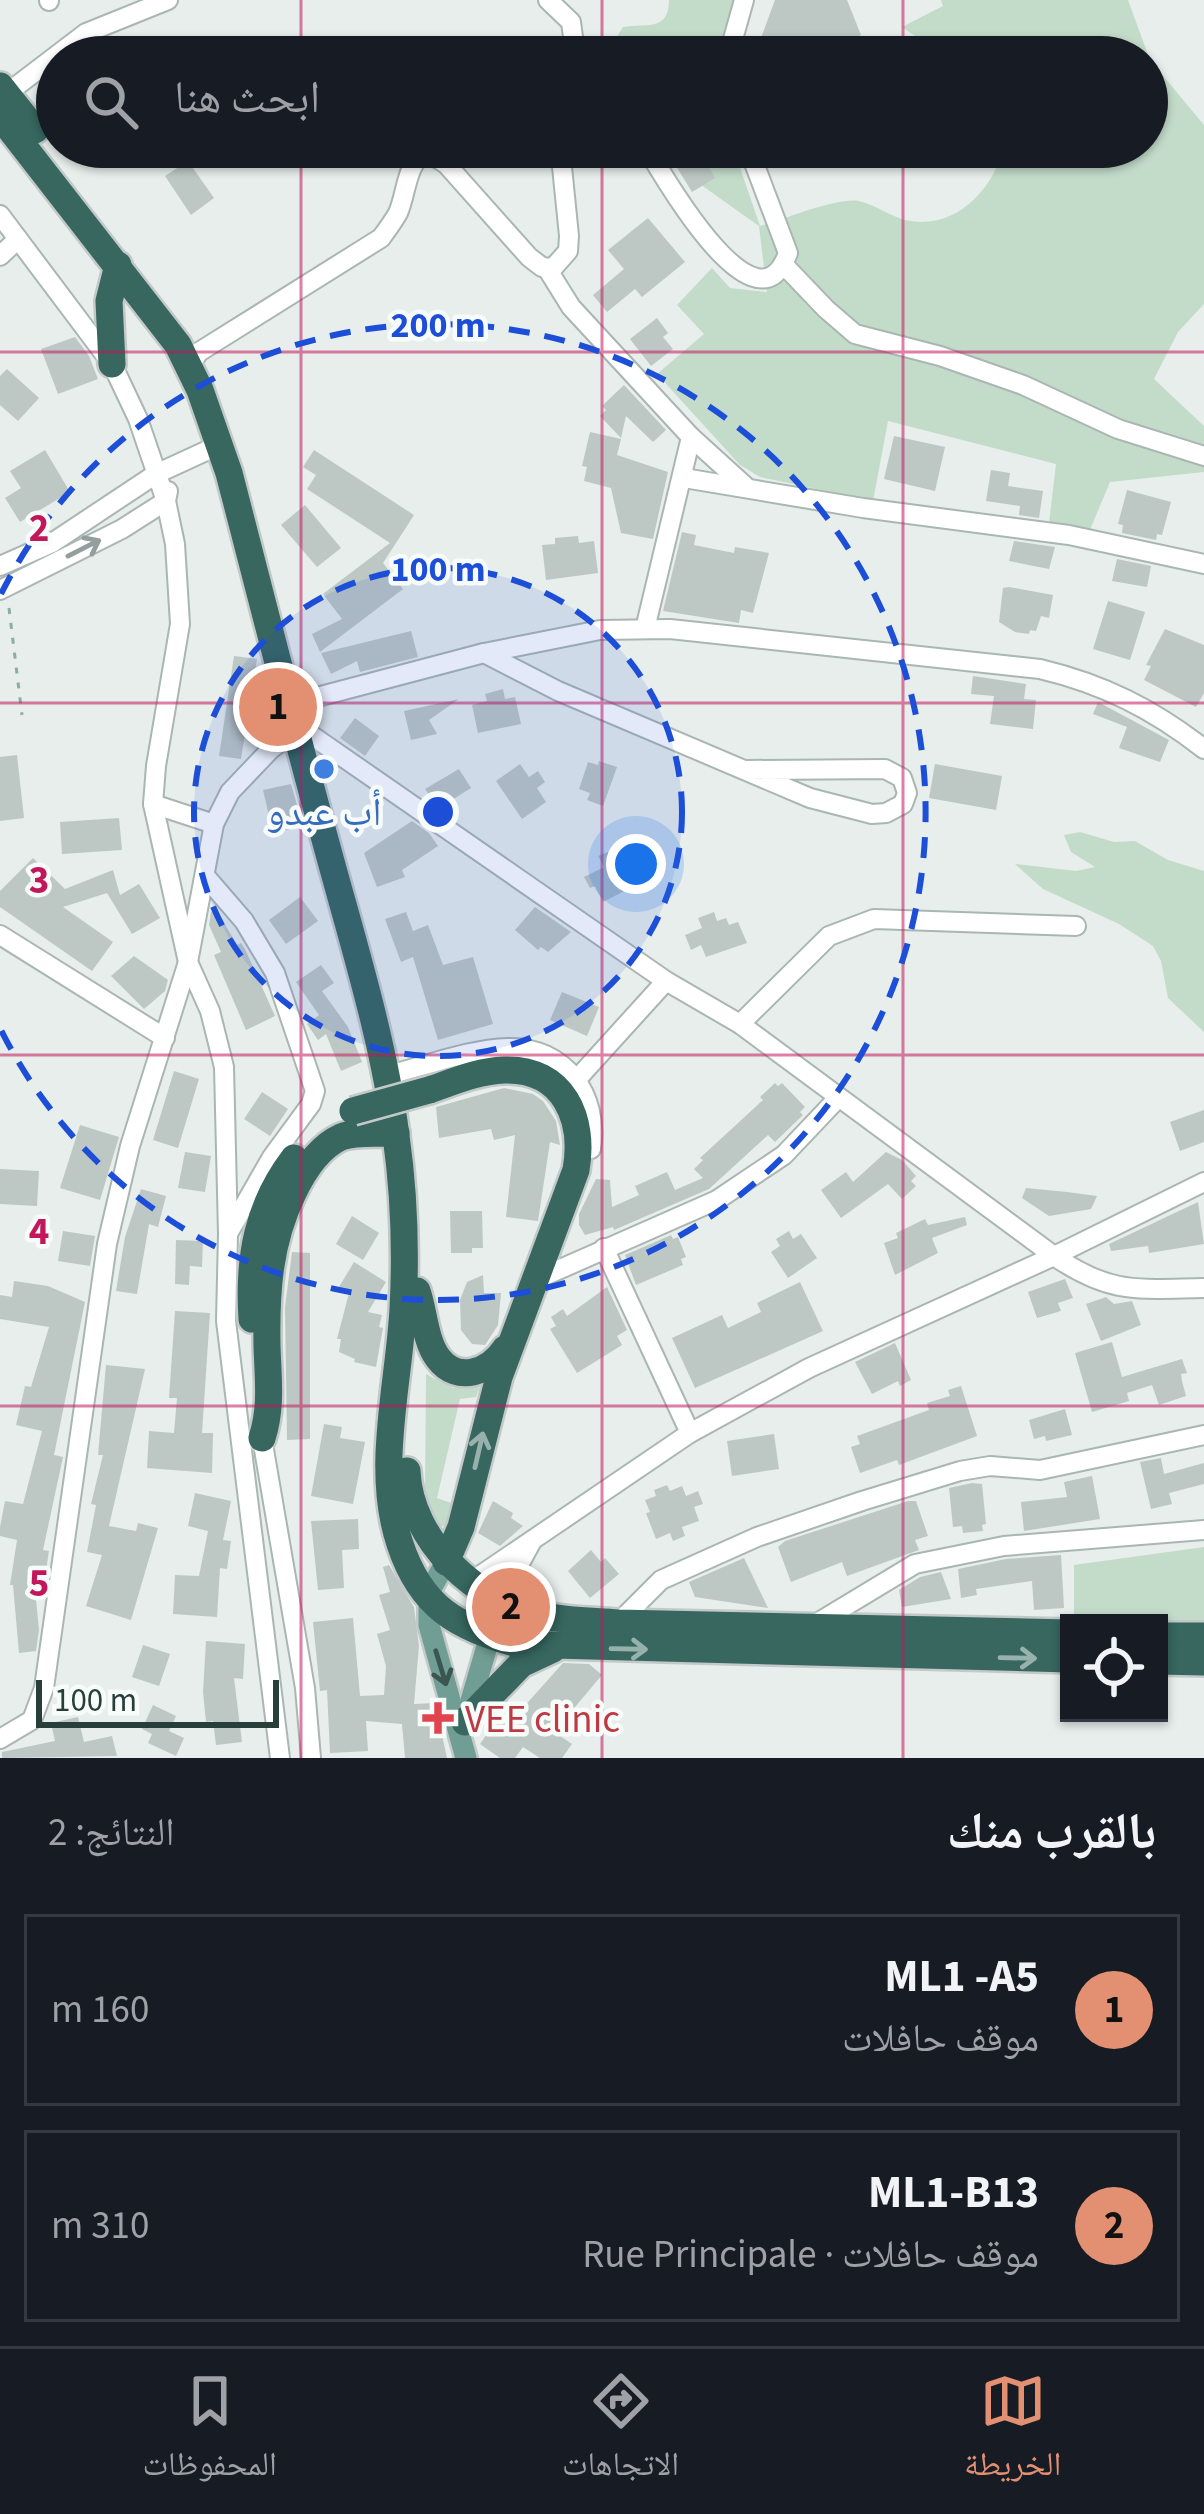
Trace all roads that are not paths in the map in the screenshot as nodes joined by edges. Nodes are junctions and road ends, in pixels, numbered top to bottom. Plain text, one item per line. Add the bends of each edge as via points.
1 (168, 0) edge
2 (548, 0) edge
3 (744, 0) edge
4 (82, 36) edge
5 (574, 36) edge
6 (734, 36) edge
7 (36, 72) edge
8 (2, 98) edge
9 (36, 139) edge
10 (36, 147) edge
11 (50, 168) edge
12 (60, 168) edge
13 (409, 168) edge
14 (450, 168) edge
15 (562, 168) edge
16 (659, 168) edge
17 (756, 168) edge
18 (0, 216) edge
19 (18, 239) junction
20 (0, 256) edge
21 (783, 264) junction
22 (118, 266) junction
23 (548, 270) junction
24 (194, 359) junction
25 (112, 364) junction
26 (691, 437) junction
27 (219, 445) junction
28 (1204, 456) edge
29 (165, 469) junction
30 (684, 478) junction
31 (745, 486) junction
32 (166, 501) junction
33 (1204, 564) edge
34 (0, 566) edge
35 (3, 589) edge
36 (645, 629) junction
37 (484, 652) junction
38 (302, 701) junction
39 (303, 733) junction
40 (1204, 749) edge
41 (746, 770) junction
42 (153, 804) junction
43 (214, 824) junction
44 (206, 877) junction
45 (1076, 926) dead end
46 (0, 935) edge
47 (188, 962) junction
48 (666, 981) junction
49 (740, 1024) junction
50 (165, 1038) junction
51 (396, 1072) junction
52 (578, 1078) junction
53 (838, 1098) junction
54 (396, 1133) junction
55 (591, 1149) dead end
56 (1204, 1182) edge
57 (229, 1234) junction
58 (604, 1248) junction
59 (1054, 1256) junction
60 (533, 1281) junction
61 (1204, 1288) edge
62 (417, 1291) junction
63 (513, 1335) junction
64 (260, 1427) junction
65 (690, 1433) junction
66 (1204, 1435) edge
67 (1204, 1529) edge
68 (535, 1537) junction
69 (446, 1562) junction
70 (472, 1581) junction
71 (429, 1598) junction
72 (501, 1598) junction
73 (618, 1623) junction
74 (814, 1625) junction
75 (1060, 1633) edge
76 (487, 1636) junction
77 (1168, 1636) edge
78 (1204, 1636) edge
79 (557, 1648) junction
80 (1060, 1659) edge
81 (1168, 1661) edge
82 (1204, 1662) edge
83 (0, 1739) edge
84 (464, 1739) edge
85 (280, 1758) edge
86 (311, 1758) edge

1 - 4 street
2 - 5 street via 571,22
3 - 6 street
7 - 8 street
8 - 9 highway
8 - 10 highway
11 - 22 highway
12 - 24 highway via 154,281
13 - 24 street via 397,215 381,238
14 - 23 street
15 - 23 street via 568,251
16 - 21 street via 723,259 758,277
17 - 21 street via 786,246
18 - 19 street
19 - 20 street
19 - 25 street
21 - 28 street via 856,334 1023,385 1118,429
22 - 24 highway
22 - 25 highway via 109,301
23 - 26 street via 571,307
24 - 27 highway
24 - 38 highway via 218,394
25 - 29 street
26 - 30 street
26 - 31 street
27 - 29 street
27 - 39 highway
29 - 32 street
29 - 34 street via 52,543
30 - 31 street
30 - 36 street
31 - 33 street
35 -> 32 street
32 - 42 street via 180,625
36 - 37 street via 572,633
36 - 40 street via 1040,669 1156,712
37 - 38 street
37 - 41 street
38 - 39 highway
39 - 43 street via 230,792
39 - 48 street
39 - 51 highway via 349,872
39 - 54 highway
41 - 41 street via 872,814 896,809 907,793 902,778 885,769
42 - 43 street
42 - 47 street
43 - 44 street
44 - 47 street
44 - 57 street via 275,974 315,1095
45 - 49 street via 874,919 830,936
46 - 50 street
47 - 50 street
47 - 57 street via 224,1067
48 - 49 street
48 - 52 street
49 - 53 street
50 - 83 street via 107,1244 44,1688 32,1720
51 - 52 street via 519,1048
51 - 62 highway via 412,1172
52 - 55 street via 590,1107
53 - 58 street via 802,1139 743,1184
53 - 59 street
54 - 64 highway via 344,1135 330,1144 302,1175 278,1222 268,1299 270,1403
54 - 71 highway via 404,1278 392,1511 401,1549
56 - 59 street
57 - 85 street via 226,1321
58 - 60 street
58 - 65 street
59 - 61 street via 1104,1285
59 - 65 street via 809,1368
60 - 63 highway
60 - 64 highway, bridge via 580,1149 578,1121 559,1090 524,1072 496,1070 353,1112 309,1142 268,1199 250,1294
62 - 63 highway via 446,1366 482,1371
62 - 69 highway via 407,1483 418,1520
69 -> 63 highway
64 - 86 street
65 - 68 street
66 - 73 street via 1040,1470 960,1471 862,1501 661,1580
67 - 74 street via 1004,1546 916,1564
68 - 70 street
68 - 72 street
69 - 70 highway
69 - 71 main road
70 - 72 highway
71 - 76 highway
71 -> 84 main road via 430,1632
72 - 73 highway via 544,1616
72 - 76 main road
73 - 74 highway
74 - 75 highway
76 - 79 highway
76 - 84 main road
77 - 78 highway
79 -> 80 highway
79 - 84 highway via 521,1664
81 - 82 highway

